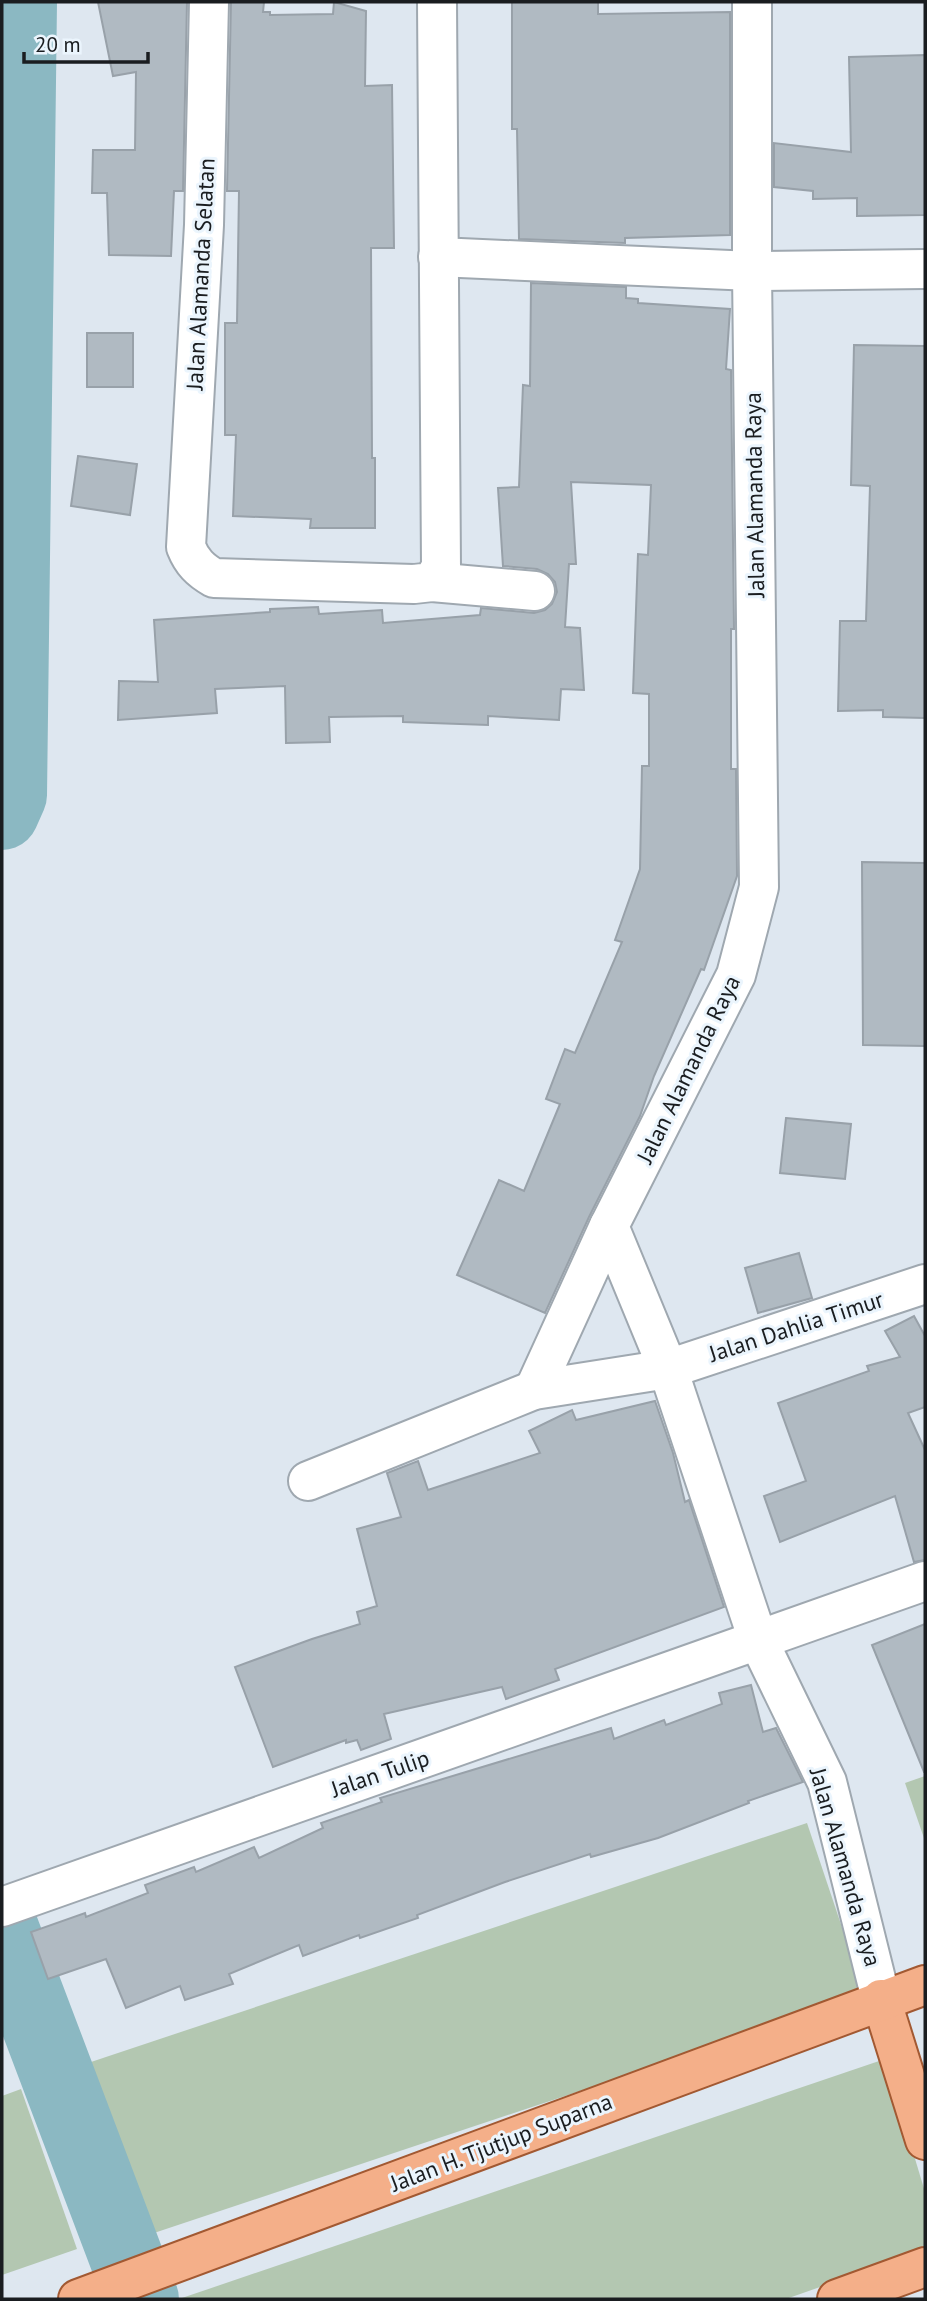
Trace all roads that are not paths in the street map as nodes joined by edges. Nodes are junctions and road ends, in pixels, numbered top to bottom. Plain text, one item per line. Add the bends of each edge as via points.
1 (209, 2) edge
2 (438, 2) edge
3 (752, 2) edge
4 (438, 257) junction
5 (925, 269) edge
6 (752, 271) junction
7 (432, 582) junction
8 (535, 591) dead end
9 (609, 1226) junction
10 (925, 1284) edge
11 (668, 1368) junction
12 (534, 1390) junction
13 (309, 1482) dead end
14 (925, 1581) edge
15 (758, 1640) junction
16 (2, 1907) edge
17 (925, 1984) edge
18 (881, 1999) junction
19 (925, 2140) edge
20 (925, 2267) edge
21 (78, 2299) edge
22 (837, 2299) edge

1 - 7 street, Jalan Alamanda Selatan via 204,225 186,547 191,560 214,578
2 - 4 street
3 - 6 street, Jalan Alamanda Raya
4 - 6 street
4 - 7 street via 442,547 441,568
5 - 6 street
6 - 9 street, Jalan Alamanda Raya via 759,887 736,975
7 - 8 street
9 - 11 street, Jalan Alamanda Raya
9 - 12 street
10 - 11 street, Jalan Dahlia Timur
11 - 12 street, Jalan Dahlia Timur
11 - 15 street, Jalan Alamanda Raya
12 - 13 street, Jalan Dahlia Timur
14 - 15 street, Jalan Tulip
15 - 16 street, Jalan Tulip
15 - 18 street, Jalan Alamanda Raya via 827,1782
17 - 18 main road, Jalan H. Tjutjup Suparna
18 - 19 main road
18 - 21 main road, Jalan H. Tjutjup Suparna
20 - 22 main road

